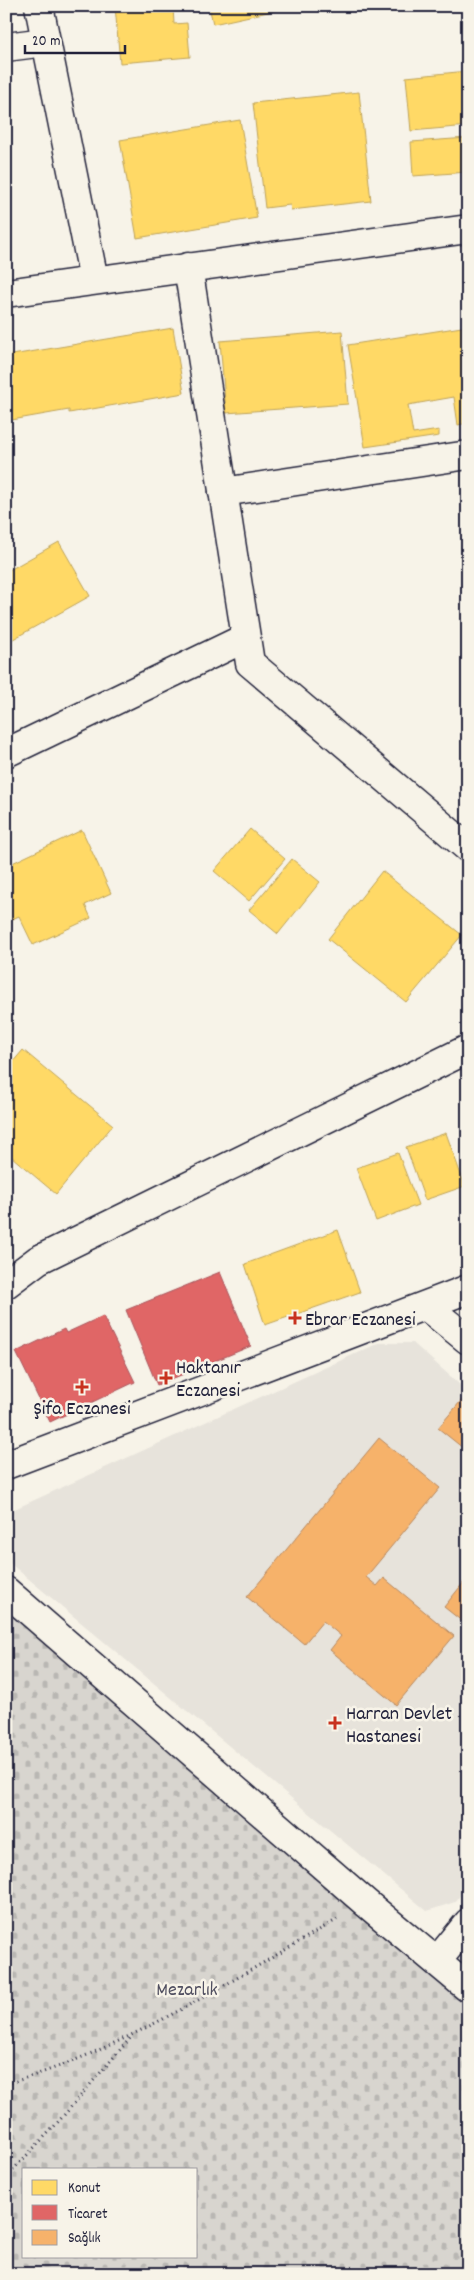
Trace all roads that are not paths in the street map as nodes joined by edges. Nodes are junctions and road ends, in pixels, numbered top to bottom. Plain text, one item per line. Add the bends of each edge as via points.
1 (39, 6) edge
2 (45, 42) junction
3 (6, 47) edge
4 (468, 229) edge
5 (188, 267) junction
6 (94, 280) junction
7 (6, 293) edge
8 (468, 455) edge
9 (223, 492) junction
10 (246, 638) junction
11 (6, 754) edge
12 (468, 848) edge
13 (468, 1049) edge
14 (6, 1284) edge
15 (468, 1289) edge
16 (426, 1306) junction
17 (468, 1340) edge
18 (6, 1465) edge
19 (6, 1591) edge
20 (468, 1923) edge
21 (437, 1961) junction
22 (468, 1988) edge

1 - 2 street
2 - 3 street
2 - 6 street
4 - 5 street
5 - 6 street
5 - 9 street
6 - 7 street
8 - 9 street
9 - 10 street
10 - 11 street
10 - 12 street via 250,663
13 - 14 street via 38,1260
15 - 16 street
16 - 17 street
16 - 18 street
19 - 21 street
20 - 21 street
21 - 22 street

